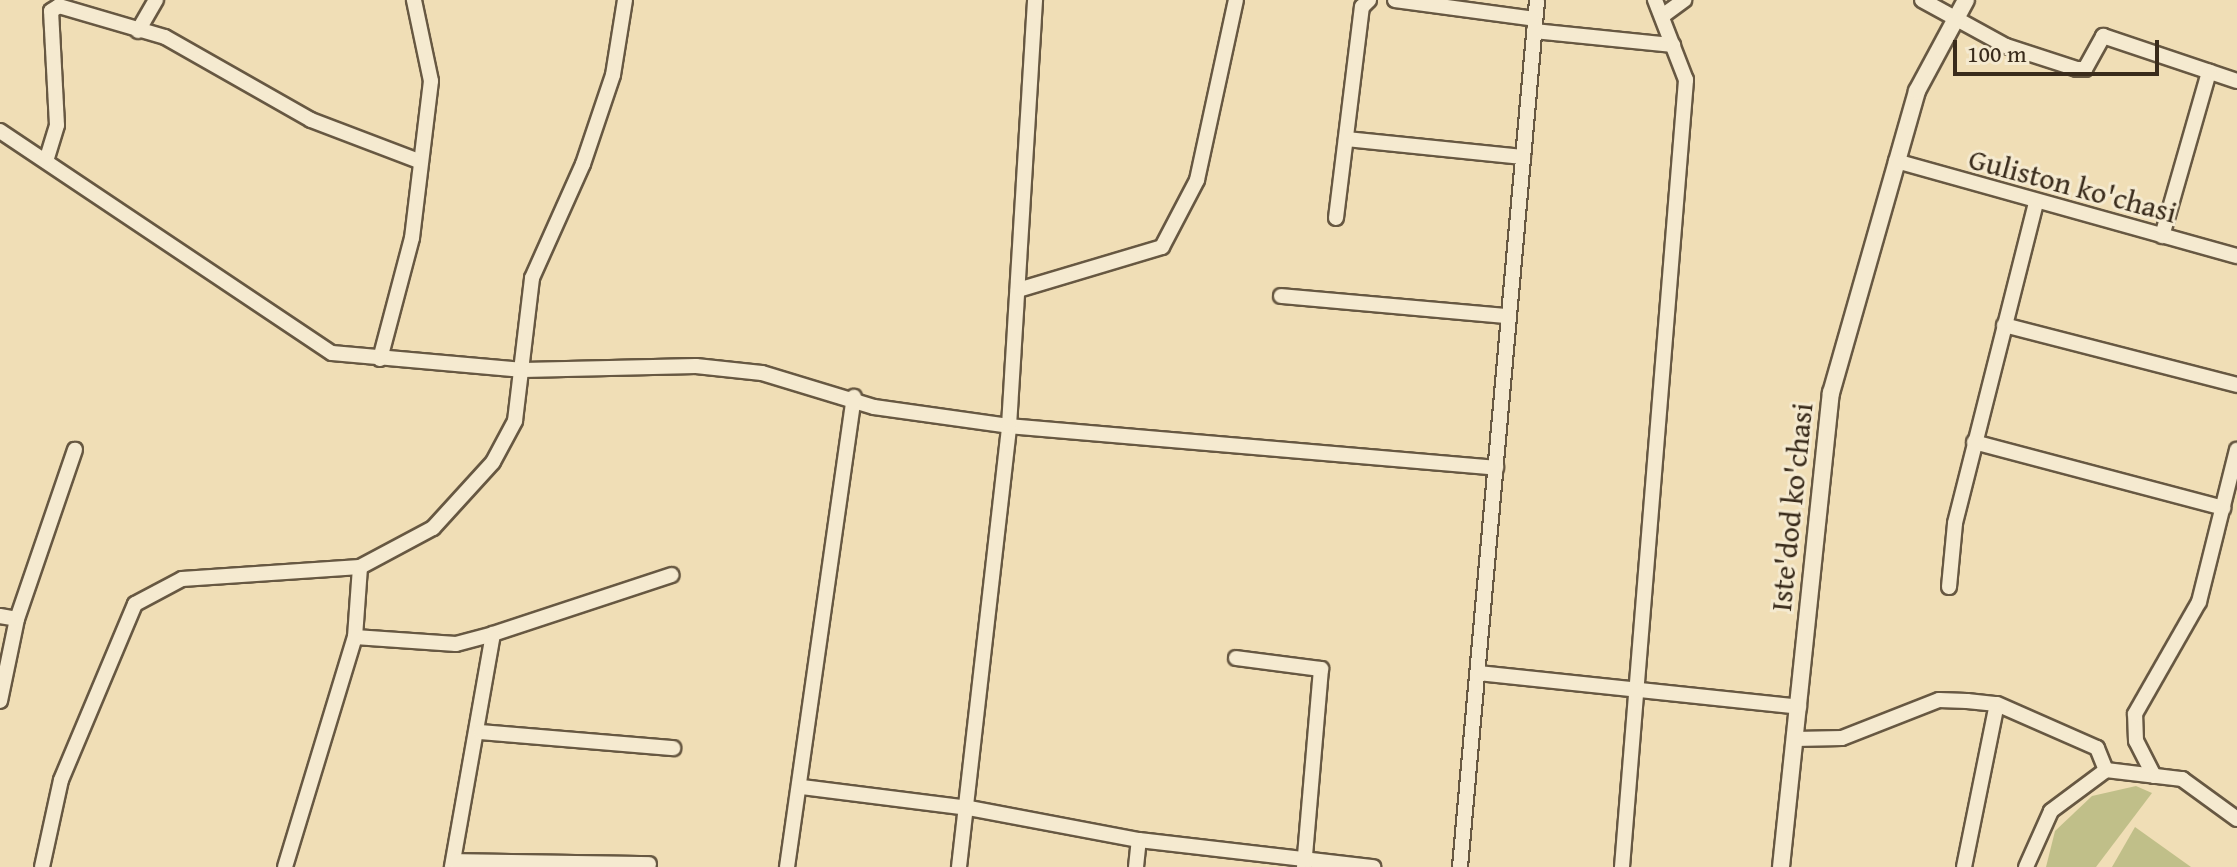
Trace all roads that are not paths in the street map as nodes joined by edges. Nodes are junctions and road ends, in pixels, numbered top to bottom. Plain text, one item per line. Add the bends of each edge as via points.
1 (156, 0) edge
2 (414, 0) edge
3 (625, 0) edge
4 (1035, 0) edge
5 (1234, 0) edge
6 (1369, 0) edge
7 (1395, 0) edge
8 (1537, 0) edge
9 (1655, 0) edge
10 (1684, 0) edge
11 (1922, 0) edge
12 (1966, 0) edge
13 (1665, 14) junction
14 (1953, 16) junction
15 (1535, 25) junction
16 (138, 31) junction
17 (1673, 45) junction
18 (2209, 72) junction
19 (2237, 81) edge
20 (0, 131) edge
21 (1346, 139) junction
22 (1523, 157) junction
23 (47, 158) junction
24 (419, 161) junction
25 (1896, 161) junction
26 (2036, 203) junction
27 (1336, 218) dead end
28 (2162, 236) junction
29 (2237, 256) edge
30 (1018, 290) junction
31 (1281, 296) dead end
32 (1507, 316) junction
33 (2004, 325) junction
34 (380, 359) junction
35 (523, 370) junction
36 (2237, 385) edge
37 (854, 397) junction
38 (1009, 426) junction
39 (1974, 442) junction
40 (75, 450) dead end
41 (2237, 450) edge
42 (1496, 468) junction
43 (2223, 508) junction
44 (360, 567) junction
45 (671, 575) dead end
46 (1949, 587) dead end
47 (0, 616) edge
48 (17, 619) junction
49 (493, 634) junction
50 (355, 637) junction
51 (1236, 658) dead end
52 (1478, 673) junction
53 (1637, 685) junction
54 (0, 701) edge
55 (1997, 704) junction
56 (1799, 707) junction
57 (481, 732) junction
58 (1795, 739) junction
59 (673, 748) dead end
60 (2106, 770) junction
61 (2154, 776) junction
62 (802, 787) junction
63 (969, 808) junction
64 (2237, 818) edge
65 (1139, 840) junction
66 (1304, 863) edge
67 (453, 864) edge
68 (649, 864) dead end
69 (42, 867) edge
70 (285, 867) edge
71 (787, 867) edge
72 (959, 867) edge
73 (1136, 867) edge
74 (1373, 867) edge
75 (1460, 867) edge
76 (1622, 867) edge
77 (1781, 867) edge
78 (1964, 867) edge
79 (2026, 867) edge

1 - 16 street
2 - 24 street via 431,81
3 - 35 street via 613,75 588,149 532,278
4 - 30 street
5 - 30 street via 1197,180 1162,247
6 - 21 street via 1362,7
7 - 15 street
8 - 15 street
9 - 13 street
10 - 13 street
11 - 14 street
12 - 14 street, Iste'dod ko'chasi
13 - 17 street
14 - 18 street via 2006,46 2077,69 2085,69 2103,36
14 - 25 street, Iste'dod ko'chasi via 1917,91
15 - 17 street
15 - 22 street
16 - 23 street via 59,6 51,11 57,125
16 - 24 street via 165,37 311,120
17 - 53 street via 1686,80
18 - 19 street
18 - 28 street
20 - 23 street
21 - 22 street
21 - 27 street
22 - 32 street
23 - 34 street via 190,263 332,353
24 - 34 street via 412,238
25 - 26 street, Guliston ko'chasi
25 - 56 street, Iste'dod ko'chasi via 1831,393
26 - 28 street, Guliston ko'chasi
26 - 33 street
28 - 29 street, Guliston ko'chasi
30 - 38 street
31 - 32 street
32 - 42 street
33 - 36 street
33 - 39 street
34 - 35 street
35 - 37 street via 696,366 762,373
35 - 44 street via 515,421 463,501 433,528
37 - 38 street via 874,407
37 - 62 street
38 - 42 street
38 - 63 street
39 - 43 street
39 - 46 street
40 - 48 street
41 - 43 street
42 - 52 street
43 - 61 street via 2199,602 2135,714 2136,741
44 - 50 street
44 - 69 street via 182,579 135,604 61,780
45 - 49 street
47 - 48 street
48 - 54 street
49 - 50 street via 456,644
49 - 57 street
50 - 70 street
51 - 66 street via 1321,669
52 - 53 street
52 - 75 street
53 - 56 street
53 - 76 street
55 - 58 street via 1939,700 1842,738
55 - 60 street via 2097,748
55 - 78 street
56 - 58 street, Iste'dod ko'chasi
57 - 59 street
57 - 67 street
58 - 77 street, Iste'dod ko'chasi
60 - 61 street
60 - 79 street via 2051,811
61 - 64 street via 2182,779
62 - 63 street
62 - 71 street
63 - 65 street
63 - 72 street
65 - 66 street
65 - 73 street
66 - 74 street
67 - 68 street

